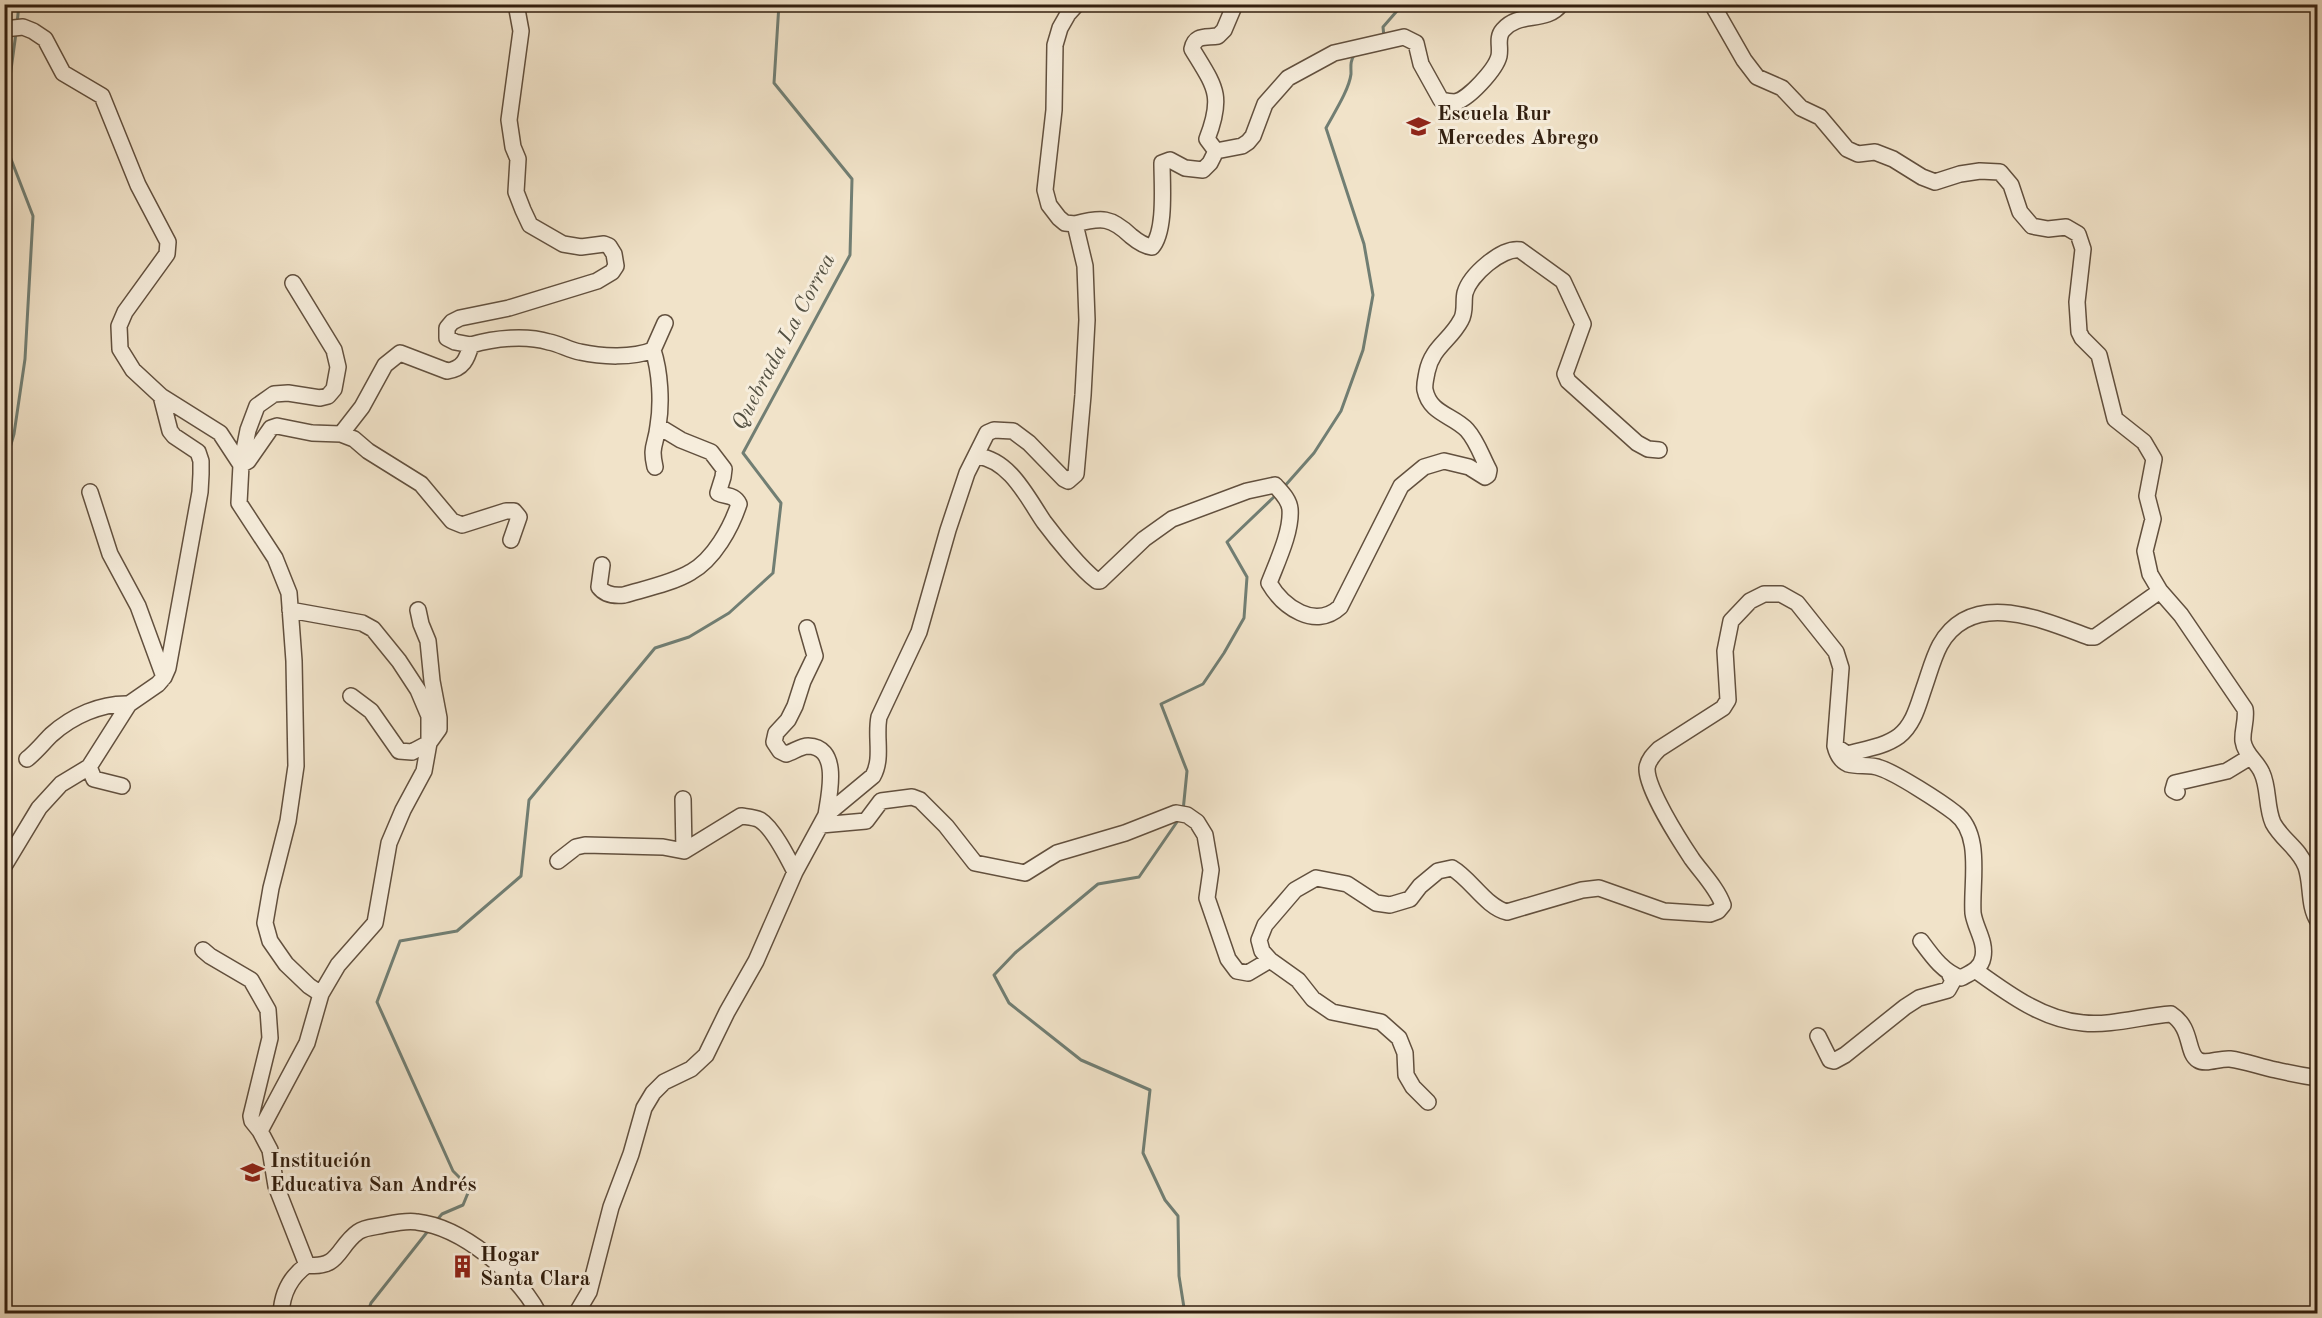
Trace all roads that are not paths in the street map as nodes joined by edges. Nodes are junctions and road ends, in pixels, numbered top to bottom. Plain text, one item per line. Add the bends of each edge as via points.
1 (516, 4) edge
2 (1077, 4) edge
3 (1235, 4) edge
4 (1561, 4) edge
5 (1712, 4) edge
6 (14, 27) edge
7 (1216, 151) junction
8 (1075, 224) junction
9 (293, 283) dead end
10 (665, 323) dead end
11 (471, 345) junction
12 (653, 350) junction
13 (160, 396) junction
14 (658, 426) junction
15 (341, 434) junction
16 (1659, 450) dead end
17 (977, 456) junction
18 (241, 465) junction
19 (655, 467) dead end
20 (90, 492) dead end
21 (512, 540) dead end
22 (602, 565) dead end
23 (2160, 591) junction
24 (290, 610) junction
25 (418, 610) dead end
26 (807, 628) dead end
27 (164, 677) junction
28 (351, 696) dead end
29 (129, 704) junction
30 (429, 743) junction
31 (1835, 746) junction
32 (2250, 757) junction
33 (27, 759) dead end
34 (89, 766) junction
35 (122, 786) dead end
36 (2177, 792) dead end
37 (683, 799) dead end
38 (824, 820) junction
39 (684, 851) junction
40 (558, 861) dead end
41 (4, 866) edge
42 (795, 872) junction
43 (2318, 921) edge
44 (1921, 941) dead end
45 (203, 950) dead end
46 (1270, 960) junction
47 (1975, 970) junction
48 (1950, 975) junction
49 (321, 994) junction
50 (1818, 1036) dead end
51 (2318, 1078) edge
52 (1428, 1102) dead end
53 (260, 1131) junction
54 (307, 1265) junction
55 (281, 1314) edge
56 (539, 1314) edge
57 (576, 1314) edge

1 - 11 street via 521,31 509,120 518,159 516,192 530,225 563,244 609,246 616,266 597,281 452,322 447,338
2 - 8 street via 1064,21 1054,45 1054,110 1045,190 1049,205 1059,218
3 - 7 street via 1224,30 1218,36 1201,37 1192,49 1214,87 1217,107 1207,139
4 - 7 street via 1548,15 1517,19 1504,28 1498,37 1497,61 1472,92 1457,102 1441,100 1421,64 1416,43 1404,37 1334,53 1288,78 1264,104 1248,142
5 - 23 street via 1757,77 1782,88 1801,108 1820,117 1847,149 1858,154 1875,152 1935,182 1960,174 2000,172 2011,185 2020,212 2032,226 2066,227 2078,234 2083,249 2077,302 2079,332 2099,355 2115,419 2144,442 2154,459 2147,496 2153,519 2145,551 2150,574
6 - 13 street via 45,39 63,73 102,96 138,185 168,242 167,254 125,312 118,340 133,370
7 - 8 street via 1203,170 1185,168 1170,160 1162,163 1162,206 1158,237 1152,247 1105,219
8 - 17 street via 1085,266 1087,320 1076,474 1068,481 1064,479 1013,431 987,433
9 - 18 street via 334,350 338,367 334,389 320,398 274,394 257,406
10 - 12 street
11 - 12 street via 530,339 606,355
11 - 15 street via 467,360 454,370 447,371 406,354 392,357
12 - 14 street via 659,372
13 - 18 street via 220,433
13 - 27 street via 170,431 195,448 201,461 200,492
14 - 19 street via 652,447
14 - 22 street via 716,458 724,469 718,493 737,500 736,513 710,555 680,577 615,596 598,587
15 - 18 street via 271,428
15 - 21 street via 421,484 457,524 514,511 519,517
16 - 17 street via 1637,443 1568,381 1565,374 1583,324 1563,281 1513,249 1473,276 1465,293 1463,317 1430,359 1424,388 1436,411 1472,436 1488,475 1444,461 1424,468 1401,486 1340,607 1332,615 1299,613 1277,597 1269,583 1287,534 1290,508 1275,486 1247,491 1172,519 1097,581 1002,467
17 - 38 street via 967,473 944,540 919,632 879,717 878,768
18 - 24 street via 239,503 275,558 289,593
20 - 27 street via 110,554 138,606
23 - 31 street via 2095,637 2013,612 1977,614 1955,626 1940,645 1911,723 1901,734 1888,743 1847,754
23 - 32 street via 2181,615 2245,709 2243,740
24 - 30 street via 362,623 373,629 418,690 429,716
24 - 49 street via 296,766 265,923 270,940 286,964
25 - 30 street via 428,641 439,718 439,729
26 - 38 street via 815,656 795,706 774,742 786,754 805,746 824,753 832,771
27 - 29 street
28 - 30 street via 372,711 399,751 412,752
29 - 33 street via 96,708 57,730
29 - 34 street
30 - 49 street via 424,771 389,843 375,923 338,965
31 - 46 street via 1841,668 1836,652 1797,603 1781,594 1764,594 1750,601 1731,621 1725,651 1728,700 1723,708 1659,749 1647,767 1650,788 1690,856 1720,896 1723,904 1718,911 1664,911 1599,888 1499,911 1452,868 1438,871 1410,899 1390,906 1376,903 1347,884 1316,878 1295,890 1265,925 1259,940
31 - 47 street via 1836,753 1849,764 1883,769 1966,826 1972,849 1974,916 1983,946 1982,962
32 - 36 street via 2227,771 2175,783 2173,789
32 - 43 street via 2262,773 2270,816 2277,830 2305,864 2313,913
34 - 35 street via 94,779
34 - 41 street via 61,784 39,808
37 - 39 street
38 - 42 street
38 - 46 street via 859,823 881,801 912,797 929,807 975,863 1025,873 1057,854 1176,813 1187,815 1197,822 1209,848 1207,898 1228,959 1237,971 1248,973
39 - 40 street via 585,845
39 - 42 street via 741,816 750,817 767,826
42 - 57 street via 756,961 706,1055 691,1069 664,1082 644,1108 611,1207 589,1292
44 - 48 street
45 - 53 street via 251,980 268,1010 270,1038 251,1116
46 - 52 street via 1332,1012 1381,1022 1399,1038 1405,1053 1406,1075
47 - 48 street via 1960,978
47 - 51 street via 2013,997 2052,1016 2083,1023 2171,1014 2185,1028 2196,1060 2237,1060
48 - 50 street via 1953,981 1948,990 1919,998 1834,1061
49 - 53 street via 307,1043
53 - 54 street via 270,1150 276,1186
54 - 55 street via 289,1282
54 - 56 street via 331,1262 359,1232 416,1221 443,1228 477,1248 520,1285

